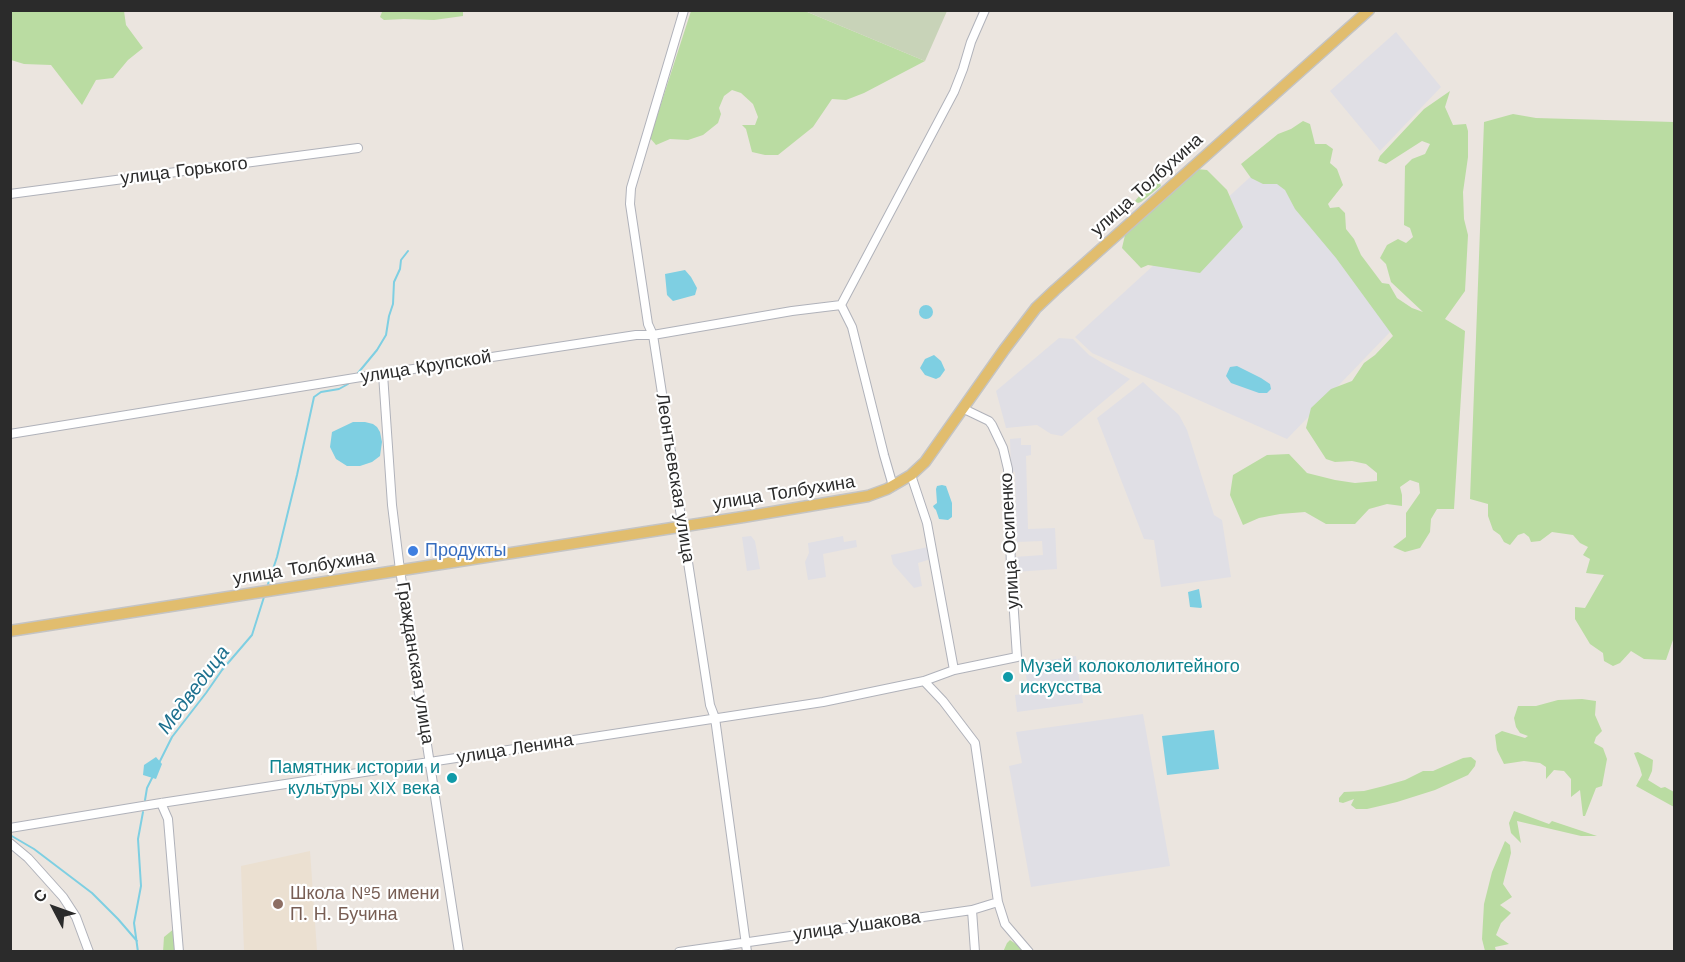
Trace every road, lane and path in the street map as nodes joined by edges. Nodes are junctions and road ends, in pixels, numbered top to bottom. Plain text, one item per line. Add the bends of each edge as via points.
1 (684, 10) edge
2 (985, 10) edge
3 (1369, 10) edge
4 (358, 148) dead end
5 (10, 194) edge
6 (841, 305) junction
7 (653, 335) junction
8 (383, 374) junction
9 (964, 409) junction
10 (10, 434) edge
11 (911, 475) junction
12 (893, 486) junction
13 (681, 526) junction
14 (400, 570) junction
15 (10, 631) edge
16 (1017, 657) joint
17 (954, 670) junction
18 (924, 681) junction
19 (715, 718) junction
20 (431, 762) junction
21 (162, 803) junction
22 (10, 828) edge
23 (10, 843) edge
24 (998, 902) junction
25 (972, 910) junction
26 (745, 941) junction
27 (89, 951) edge
28 (179, 951) edge
29 (459, 951) edge
30 (679, 951) edge
31 (747, 951) edge
32 (975, 951) edge
33 (1029, 951) edge

1 - 7 street, Леонтьевская улица via 631,188 630,204 648,324
2 - 6 street via 954,92
3 - 9 main road, улица Толбухина via 1036,308
4 - 5 street, улица Горького
6 - 7 street, улица Крупской
6 - 12 street via 852,327
7 - 8 street, улица Крупской
7 - 13 street, Леонтьевская улица
8 - 10 street, улица Крупской
8 - 14 street, Гражданская улица
9 - 11 main road, улица Толбухина
9 - 16 street, улица Осипенко via 993,425 1008,469
11 - 12 main road, улица Толбухина
11 - 17 street via 927,523
12 - 13 main road, улица Толбухина via 868,496
13 - 14 main road, улица Толбухина
13 - 19 street, Леонтьевская улица
14 - 15 main road, улица Толбухина
14 - 20 street, Гражданская улица
16 - 17 street, улица Ленина
17 - 18 street, улица Ленина
18 - 19 street, улица Ленина via 823,702
18 - 24 street via 975,743
19 - 20 street, улица Ленина
19 - 26 street, Леонтьевская улица
20 - 21 street, улица Ленина
20 - 29 street, Гражданская улица
21 - 22 street, улица Ленина
21 - 28 street via 168,819
23 - 27 street via 63,897 76,917
24 - 25 street, улица Ушакова
24 - 33 street via 1005,924
25 - 26 street, улица Ушакова
25 - 32 street
26 - 30 street, улица Ушакова
26 - 31 street, Леонтьевская улица

